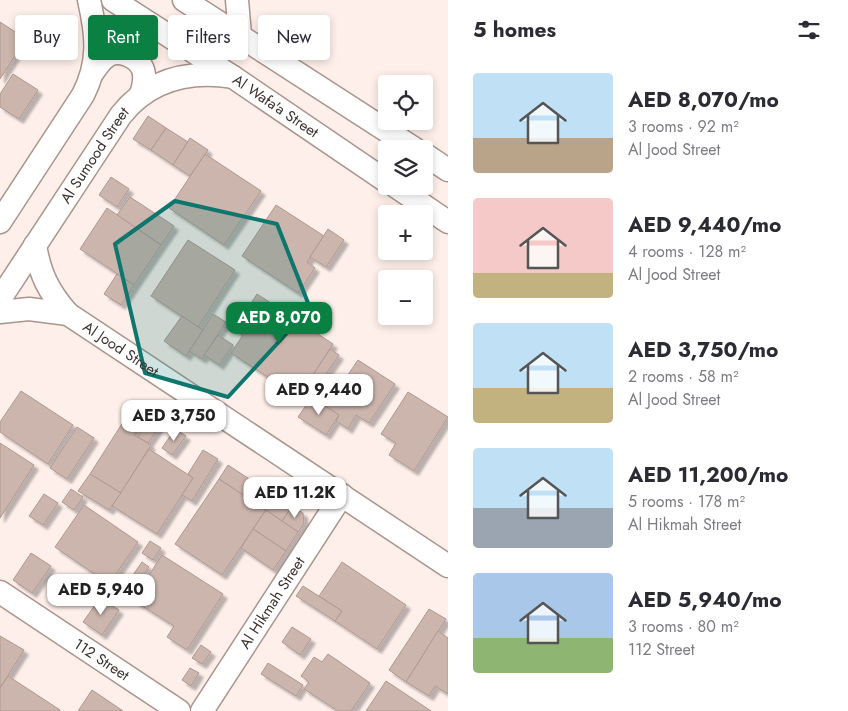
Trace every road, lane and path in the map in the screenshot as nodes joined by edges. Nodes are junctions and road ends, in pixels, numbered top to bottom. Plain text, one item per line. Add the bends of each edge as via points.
1 (89, 0) edge
2 (113, 0) edge
3 (184, 0) edge
4 (237, 0) edge
5 (208, 15) edge
6 (238, 15) edge
7 (248, 40) edge
8 (94, 72) junction
9 (233, 77) junction
10 (141, 94) junction
11 (401, 140) edge
12 (433, 160) edge
13 (448, 170) edge
14 (378, 176) edge
15 (409, 195) edge
16 (444, 218) edge
17 (0, 222) edge
18 (35, 245) junction
19 (0, 299) edge
20 (0, 312) edge
21 (68, 314) junction
22 (342, 496) junction
23 (448, 566) edge
24 (0, 592) edge
25 (179, 711) edge
26 (202, 711) edge

1 - 8 street via 95,35
2 - 9 street, Al Wafa'a Street
3 - 5 street
4 - 6 street
7 - 11 street
8 - 10 street via 106,57 126,54 141,66 144,75
8 - 17 street via 83,95
9 - 10 street, Al Sumood Street via 195,74 176,78
9 - 14 street, Al Wafa'a Street
10 - 18 street, Al Sumood Street via 121,115
12 - 13 street
15 - 16 street
18 - 19 street, Al Sumood Street
18 - 21 street, Al Jood Street via 45,283
20 - 21 street, Al Jood Street via 29,309
21 - 22 street, Al Jood Street
22 - 23 street, Al Jood Street
22 - 26 street, Al Hikmah Street
24 - 25 street, 112 Street

